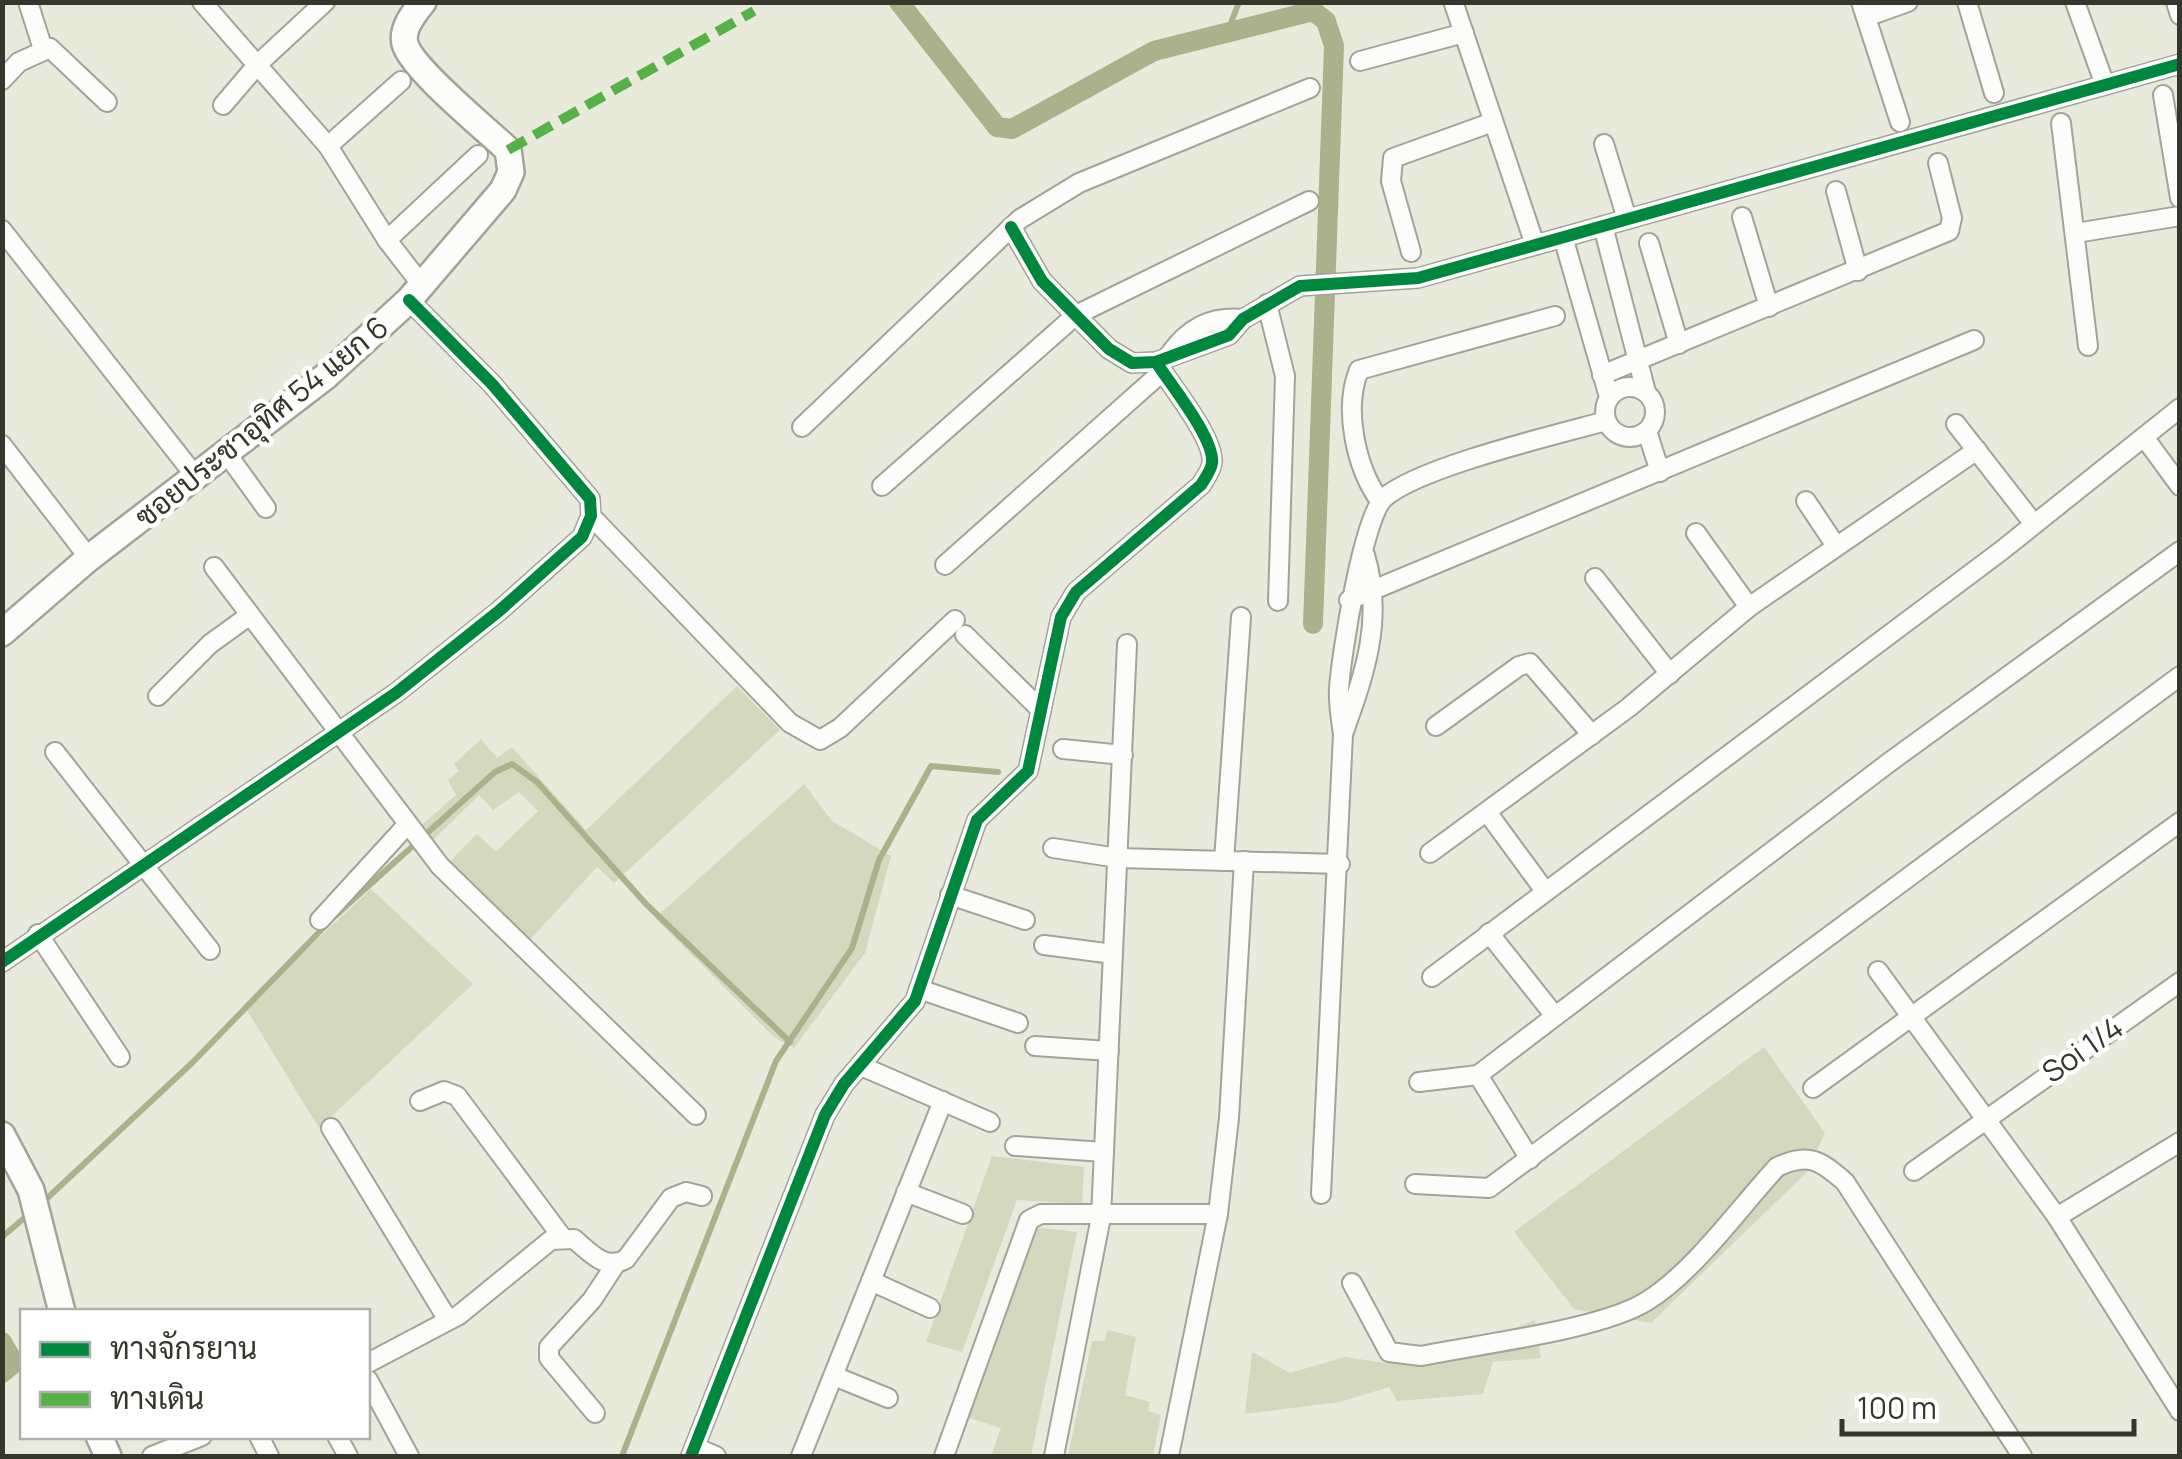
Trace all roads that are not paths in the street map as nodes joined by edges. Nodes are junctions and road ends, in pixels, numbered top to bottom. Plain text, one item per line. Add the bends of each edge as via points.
1 (28, 2) edge
2 (202, 2) edge
3 (325, 2) edge
4 (423, 2) edge
5 (1908, 2) edge
6 (1966, 2) edge
7 (2075, 2) edge
8 (2176, 2) edge
9 (1454, 4) edge
10 (1864, 10) edge
11 (2180, 14) edge
12 (1464, 33) junction
13 (43, 49) junction
14 (1360, 61) dead end
15 (258, 64) junction
16 (2180, 64) edge
17 (2, 80) edge
18 (401, 81) dead end
19 (2105, 85) junction
20 (1310, 88) dead end
21 (1994, 93) dead end
22 (2163, 94) dead end
23 (107, 102) dead end
24 (223, 105) dead end
25 (1494, 122) junction
26 (1900, 122) dead end
27 (2062, 123) dead end
28 (1604, 144) dead end
29 (328, 146) junction
30 (478, 155) dead end
31 (1938, 163) dead end
32 (1836, 190) dead end
33 (2180, 198) edge
34 (1309, 201) dead end
35 (2180, 216) edge
36 (1742, 217) dead end
37 (1627, 219) junction
38 (1603, 226) junction
39 (1011, 228) junction
40 (2, 230) edge
41 (2076, 233) junction
42 (1563, 237) junction
43 (387, 240) junction
44 (1649, 243) dead end
45 (1535, 245) junction
46 (1411, 252) dead end
47 (1858, 271) junction
48 (415, 292) junction
49 (1267, 304) junction
50 (1769, 307) junction
51 (1076, 315) junction
52 (1556, 316) dead end
53 (1974, 340) dead end
54 (1678, 344) junction
55 (2088, 346) dead end
56 (1638, 360) junction
57 (1162, 363) junction
58 (1602, 375) junction
59 (1646, 392) junction
60 (1609, 398) junction
61 (2180, 408) edge
62 (1606, 421) junction
63 (1956, 424) dead end
64 (802, 427) dead end
65 (1647, 431) junction
66 (2144, 437) junction
67 (2, 445) edge
68 (1977, 450) junction
69 (228, 454) junction
70 (1660, 472) junction
71 (196, 477) junction
72 (882, 486) dead end
73 (2180, 486) edge
74 (1380, 501) junction
75 (1806, 501) dead end
76 (266, 508) dead end
77 (590, 516) junction
78 (2034, 524) junction
79 (1696, 533) dead end
80 (1836, 546) junction
81 (2180, 551) edge
82 (1365, 555) junction
83 (90, 558) junction
84 (946, 565) dead end
85 (214, 567) dead end
86 (1595, 578) dead end
87 (1375, 589) junction
88 (1278, 600) dead end
89 (1349, 600) junction
90 (1750, 607) junction
91 (250, 615) junction
92 (1240, 617) dead end
93 (2, 634) edge
94 (1127, 644) dead end
95 (1670, 674) junction
96 (2180, 676) edge
97 (158, 696) dead end
98 (1041, 710) junction
99 (1436, 726) dead end
100 (336, 733) junction
101 (1343, 734) junction
102 (1592, 735) junction
103 (1063, 749) dead end
104 (55, 752) dead end
105 (1122, 755) junction
106 (1487, 812) junction
107 (2179, 823) edge
108 (408, 829) junction
109 (1052, 848) dead end
110 (1430, 853) dead end
111 (1118, 858) junction
112 (1224, 861) junction
113 (1244, 861) junction
114 (1340, 864) junction
115 (142, 866) junction
116 (1545, 891) junction
117 (950, 894) junction
118 (320, 920) dead end
119 (1025, 920) dead end
120 (1490, 933) junction
121 (38, 934) junction
122 (1044, 945) dead end
123 (210, 950) dead end
124 (1114, 954) junction
125 (2, 962) edge
126 (1878, 971) dead end
127 (1432, 976) dead end
128 (2180, 982) edge
129 (919, 988) junction
130 (1555, 1016) junction
131 (1912, 1016) junction
132 (1018, 1023) dead end
133 (1035, 1046) dead end
134 (1109, 1051) junction
135 (120, 1057) dead end
136 (861, 1066) junction
137 (1478, 1076) junction
138 (1419, 1082) dead end
139 (1813, 1088) dead end
140 (420, 1101) dead end
141 (942, 1101) junction
142 (696, 1115) dead end
143 (1986, 1118) junction
144 (990, 1122) dead end
145 (331, 1128) dead end
146 (2, 1135) edge
147 (2178, 1145) edge
148 (1015, 1146) dead end
149 (1104, 1152) junction
150 (1530, 1159) junction
151 (1914, 1171) dead end
152 (1416, 1184) dead end
153 (906, 1192) junction
154 (1321, 1194) dead end
155 (702, 1196) dead end
156 (964, 1214) dead end
157 (1218, 1214) junction
158 (1101, 1216) junction
159 (2057, 1217) junction
160 (562, 1237) junction
161 (615, 1266) junction
162 (871, 1282) junction
163 (1352, 1283) dead end
164 (930, 1308) dead end
165 (61, 1309) edge
166 (448, 1320) junction
167 (370, 1363) edge
168 (834, 1376) junction
169 (370, 1384) edge
170 (888, 1398) dead end
171 (2180, 1412) edge
172 (595, 1413) dead end
173 (194, 1439) edge
174 (693, 1452) edge
175 (152, 1456) edge
176 (409, 1456) edge
177 (716, 1456) edge
178 (801, 1456) edge
179 (944, 1456) edge
180 (1054, 1456) edge
181 (1169, 1456) edge
182 (2022, 1456) edge

1 - 13 street
2 - 15 street
3 - 15 street
4 - 48 street, ซอยประชาอุทิศ 54 แยก 6 via 404,42 416,63 512,160 503,190
5 - 10 street
6 - 21 street
7 - 19 street
8 - 11 street
9 - 12 street
10 - 26 street
12 - 14 street
12 - 25 street
13 - 17 street
13 - 23 street via 60,52
15 - 24 street
15 - 29 street
16 - 19 street
18 - 29 street
19 - 37 street
20 - 39 street via 1079,183
22 - 33 street
25 - 45 street
25 - 46 street via 1394,158 1391,181
27 - 41 street
28 - 37 street
29 - 43 street
30 - 43 street
31 - 47 street via 1952,218 1949,231
32 - 47 street
34 - 51 street
35 - 41 street
36 - 50 street
37 - 38 street
38 - 42 street
38 - 56 street
39 - 51 street via 1042,281
39 - 64 street
40 - 71 street
41 - 55 street
42 - 45 street
42 - 58 street
43 - 48 street
44 - 54 street
45 - 49 street via 1418,278 1312,284
47 - 50 street
48 - 69 street, ซอยประชาอุทิศ 54 แยก 6
48 - 77 street via 590,499
49 - 57 street via 1243,319 1220,317 1185,333
49 - 88 street via 1285,376
50 - 54 street
51 - 57 street via 1123,360
51 - 72 street
52 - 74 street via 1358,370 1357,454
53 - 70 street
54 - 56 street
56 - 58 street
56 - 59 street
57 - 84 street
57 - 98 street via 1203,434 1210,470 1201,485 1076,592 1051,650
58 - 60 street
59 - 60 street via 1630,386
59 - 65 street via 1655,407
60 - 62 street
61 - 66 street
62 - 65 street via 1624,437
62 - 74 street via 1410,480
63 - 68 street
65 - 70 street
66 - 73 street
66 - 78 street
67 - 83 street
68 - 78 street
68 - 80 street
69 - 71 street, ซอยประชาอุทิศ 54 แยก 6
69 - 76 street
70 - 87 street
71 - 83 street, ซอยประชาอุทิศ 54 แยก 6
74 - 82 street
75 - 80 street
77 - 98 street via 790,723 820,740 960,627
77 - 100 street via 582,537 499,612
78 - 116 street
79 - 90 street
80 - 90 street
81 - 130 street
82 - 87 street
82 - 89 street
83 - 93 street, ซอยประชาอุทิศ 54 แยก 6
85 - 91 street
86 - 95 street
87 - 89 street
87 - 101 street via 1374,630
89 - 101 street via 1338,689
90 - 95 street
91 - 97 street
91 - 100 street
92 - 112 street
94 - 105 street
95 - 102 street
96 - 150 street
98 - 117 street via 1028,771 977,820
99 - 102 street via 1530,663
100 - 108 street
100 - 115 street
101 - 114 street
102 - 106 street
103 - 105 street
104 - 115 street
105 - 111 street
106 - 110 street
106 - 116 street
107 - 131 street
108 - 118 street
108 - 142 street
109 - 111 street
111 - 112 street
111 - 124 street
112 - 113 street
113 - 114 street
113 - 157 street
114 - 154 street
115 - 121 street
115 - 123 street
116 - 120 street
117 - 119 street
117 - 129 street
120 - 127 street
120 - 130 street
121 - 125 street
121 - 135 street
122 - 124 street
124 - 134 street
126 - 131 street
128 - 143 street, Soi 1/4
129 - 132 street
129 - 136 street via 898,1026
130 - 137 street
131 - 139 street
131 - 143 street
133 - 134 street
134 - 149 street
136 - 141 street
136 - 174 street via 825,1114
137 - 138 street
137 - 150 street
140 - 160 street via 444,1091 458,1096
141 - 144 street
141 - 153 street
143 - 151 street, Soi 1/4
143 - 159 street
145 - 166 street
146 - 165 street via 31,1190
147 - 159 street
148 - 149 street
149 - 158 street
150 - 152 street via 1480,1190
153 - 156 street
153 - 162 street
155 - 161 street via 686,1192 671,1198
157 - 158 street
157 - 181 street
158 - 179 street via 1041,1214 1029,1220
158 - 180 street
159 - 171 street
160 - 161 street
160 - 166 street
161 - 172 street via 549,1346 549,1358
162 - 164 street
162 - 168 street
163 - 182 street via 1389,1352 1421,1356 1614,1316 1674,1279 1776,1167 1816,1158 1845,1182
166 - 167 street
168 - 170 street
168 - 178 street
169 - 176 street
173 - 175 street
174 - 177 street

